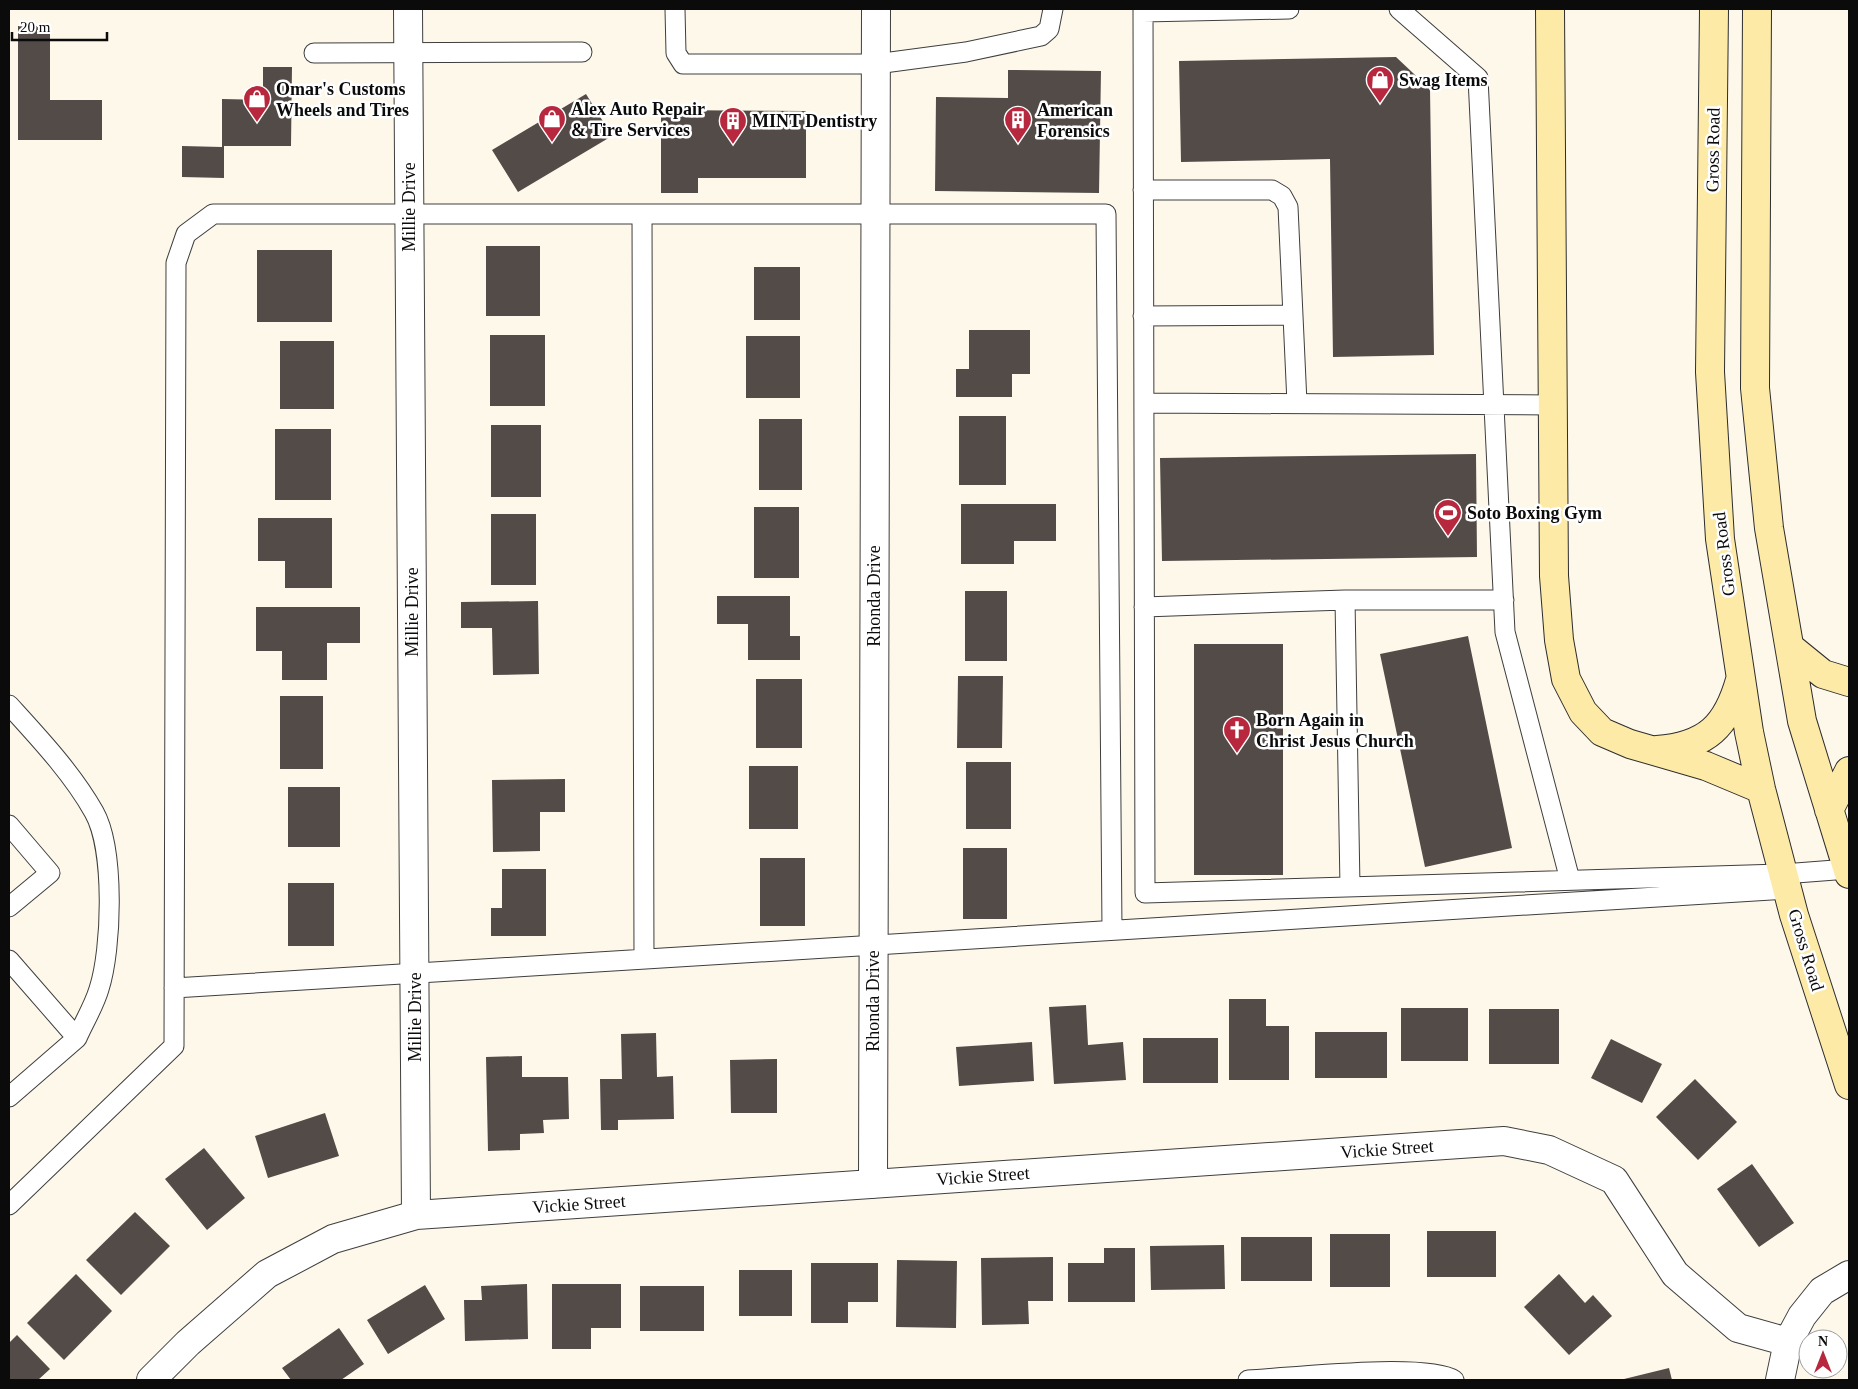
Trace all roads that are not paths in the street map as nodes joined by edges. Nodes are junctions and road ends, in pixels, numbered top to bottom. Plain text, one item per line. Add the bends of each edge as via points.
1 (408, 9) edge
2 (675, 9) edge
3 (876, 9) edge
4 (1053, 9) edge
5 (1289, 9) edge
6 (1399, 9) edge
7 (1550, 9) edge
8 (1714, 9) edge
9 (1757, 9) edge
10 (1143, 10) edge
11 (582, 52) dead end
12 (314, 53) dead end
13 (408, 53) junction
14 (876, 64) junction
15 (1143, 190) junction
16 (409, 214) junction
17 (642, 214) junction
18 (876, 214) junction
19 (1293, 315) junction
20 (1144, 316) junction
21 (1144, 404) junction
22 (1297, 404) junction
23 (1494, 404) junction
24 (1553, 404) junction
25 (1345, 600) junction
26 (1504, 600) junction
27 (1144, 607) junction
28 (1791, 648) junction
29 (1740, 678) junction
30 (1849, 682) edge
31 (9, 705) edge
32 (1653, 750) junction
33 (1849, 771) edge
34 (1761, 789) junction
35 (1829, 810) junction
36 (9, 825) edge
37 (1849, 872) edge
38 (1570, 880) junction
39 (1785, 882) junction
40 (1350, 887) junction
41 (9, 907) edge
42 (1112, 930) junction
43 (873, 944) junction
44 (644, 959) junction
45 (9, 960) edge
46 (414, 974) junction
47 (174, 988) junction
48 (77, 1038) junction
49 (1849, 1085) edge
50 (9, 1098) edge
51 (873, 1184) junction
52 (9, 1205) edge
53 (416, 1215) junction
54 (1849, 1275) edge
55 (1788, 1342) junction
56 (152, 1380) edge
57 (1248, 1380) edge
58 (1454, 1380) edge
59 (1780, 1380) edge

1 - 13 street, Millie Drive
2 - 14 lane via 676,53 683,64
3 - 14 street, Rhonda Drive
4 - 14 lane via 1048,29 1041,36 966,52
5 - 10 lane
6 - 23 lane via 1478,78
7 - 24 main road
8 - 29 main road, Gross Road via 1710,372 1720,539
9 - 28 main road via 1755,388 1769,528
10 - 15 lane
11 - 13 lane
12 - 13 lane
13 - 16 street, Millie Drive
14 - 18 street, Rhonda Drive
15 - 19 lane via 1272,190 1282,196 1288,207
15 - 20 lane
16 - 17 lane
16 - 46 street, Millie Drive
16 - 47 lane via 213,214 186,234 176,263
17 - 18 lane
17 - 44 lane
18 - 42 lane via 1106,214
18 - 43 street, Rhonda Drive
19 - 20 lane
19 - 22 lane
20 - 21 lane
21 - 22 lane
21 - 27 lane
22 - 23 lane
23 - 24 lane
23 - 26 lane
24 - 32 main road via 1554,576 1566,679 1582,712 1602,732
25 - 26 lane
25 - 27 lane
25 - 40 lane
26 - 38 lane via 1505,632
27 - 40 lane via 1145,893
28 - 30 main road via 1823,674
28 - 35 main road via 1802,721
29 - 32 main road via 1734,701 1720,725 1695,743
29 - 34 main road, Gross Road
31 - 48 lane via 54,756 95,814 109,862 107,950 99,989
32 - 34 main road via 1706,766
33 - 35 main road
34 - 39 main road, Gross Road
35 - 37 main road
36 - 41 lane via 50,873
37 - 39 lane
38 - 39 lane
38 - 40 lane
39 - 42 lane
39 - 49 main road, Gross Road
42 - 43 lane
43 - 44 lane
43 - 51 street, Rhonda Drive
44 - 46 lane
45 - 48 lane
46 - 47 lane
46 - 53 street, Millie Drive
47 - 52 lane via 174,1046
48 - 50 lane
51 - 53 street, Vickie Street
51 - 55 street, Vickie Street via 1504,1141 1549,1150 1614,1180 1675,1274 1738,1328
53 - 56 street, Vickie Street via 333,1239 267,1274 188,1343
54 - 55 street via 1822,1291 1802,1316
55 - 59 street
57 - 58 lane via 1412,1371 1448,1376

